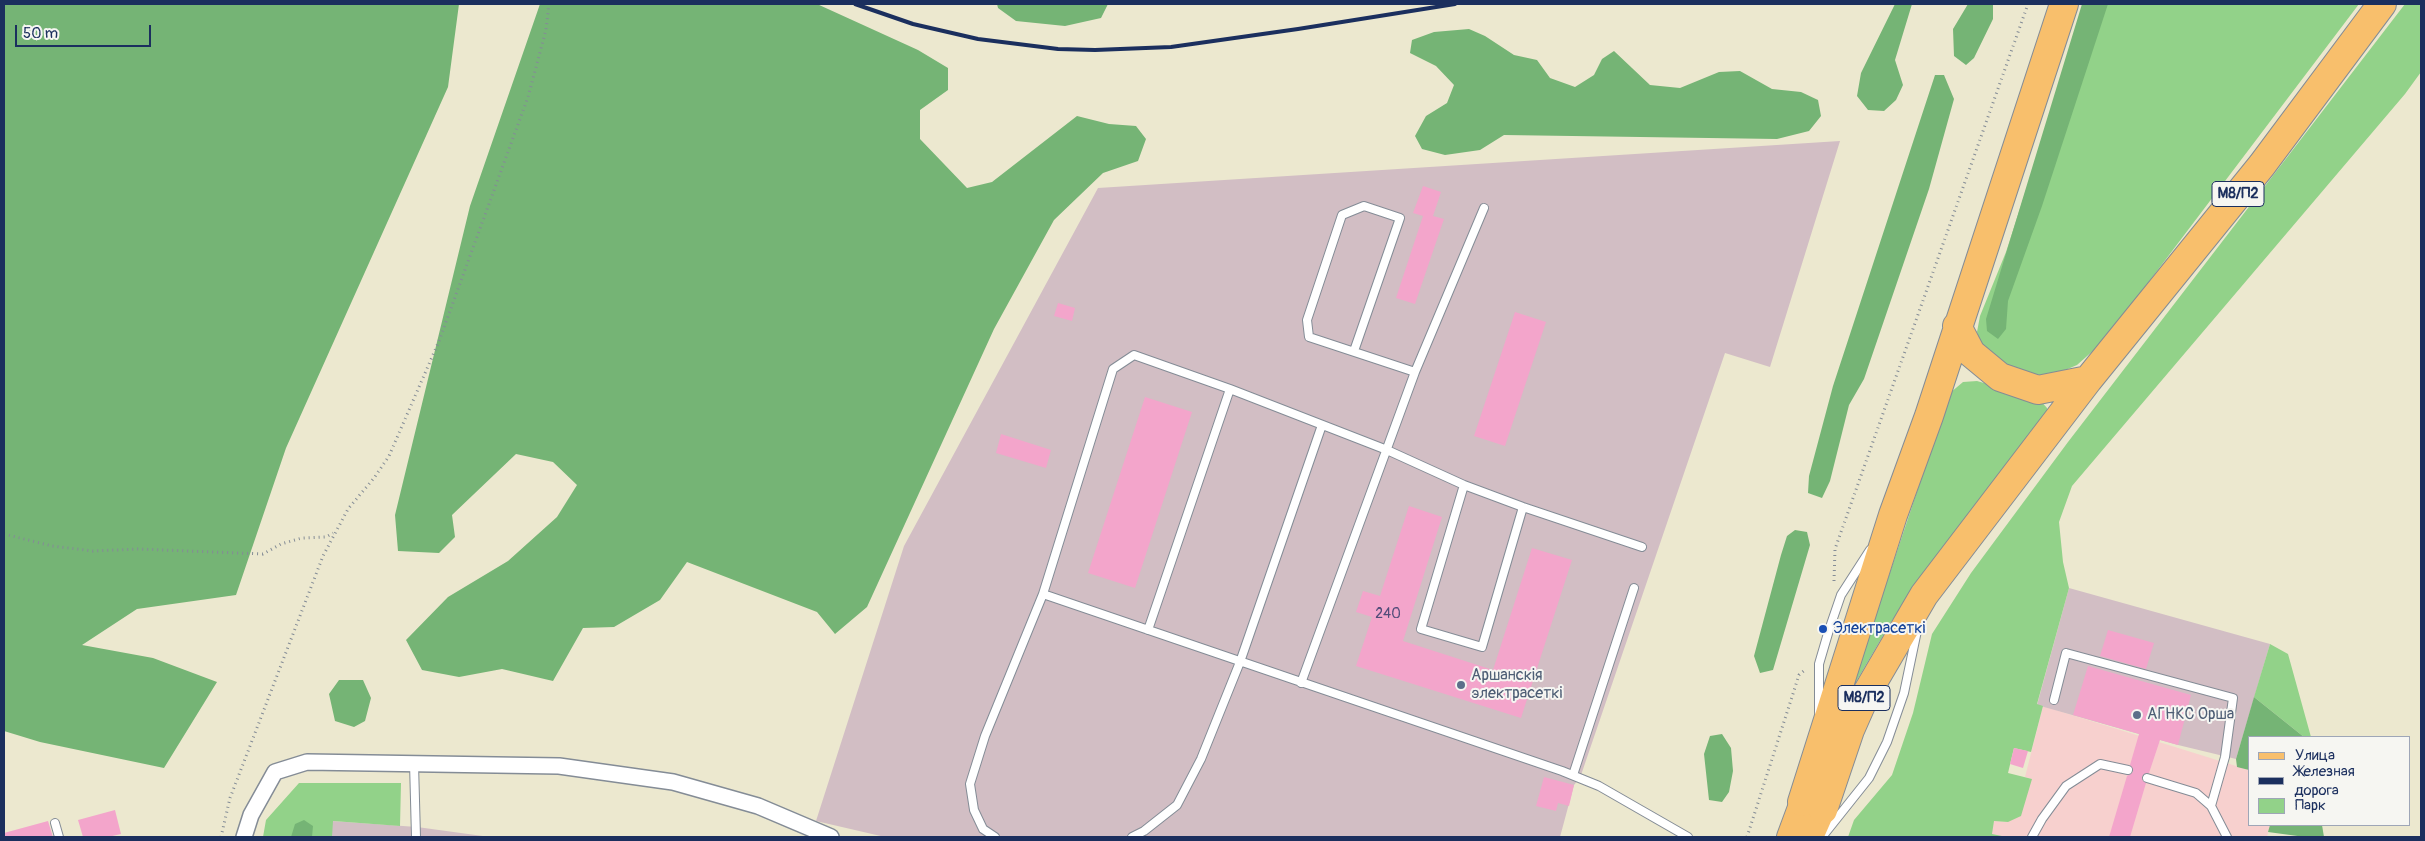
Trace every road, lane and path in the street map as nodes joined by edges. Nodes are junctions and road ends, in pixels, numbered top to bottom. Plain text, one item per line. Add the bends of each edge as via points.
1 (549, 4) edge
2 (2028, 4) edge
3 (2064, 4) edge
4 (2382, 4) edge
5 (1484, 208) dead end
6 (1957, 326) junction
7 (1354, 352) junction
8 (1415, 372) junction
9 (2088, 380) junction
10 (1230, 389) junction
11 (1322, 425) junction
12 (1387, 450) junction
13 (1464, 485) junction
14 (1523, 507) junction
15 (334, 533) junction
16 (4, 534) edge
17 (1642, 547) dead end
18 (1834, 583) dead end
19 (1634, 588) dead end
20 (1043, 594) junction
21 (1924, 595) junction
22 (1148, 630) junction
23 (1240, 662) junction
24 (1806, 668) dead end
25 (1301, 683) junction
26 (2054, 700) dead end
27 (414, 763) junction
28 (2128, 770) dead end
29 (1573, 775) junction
30 (2147, 778) dead end
31 (1812, 806) junction
32 (2211, 806) junction
33 (55, 823) dead end
34 (59, 837) edge
35 (221, 837) edge
36 (244, 837) edge
37 (416, 837) edge
38 (832, 837) edge
39 (995, 837) edge
40 (1132, 837) edge
41 (1688, 837) edge
42 (1747, 837) edge
43 (1789, 837) edge
44 (1811, 837) edge
45 (1822, 837) edge
46 (2032, 837) edge
47 (2227, 837) edge

1 - 15 path via 546,30 528,97 439,341 389,456 348,509
2 - 18 path via 1835,549
3 - 6 highway, М8/П2
4 - 9 highway, М8/П2 via 2262,165
5 - 8 lane
6 - 9 highway via 1971,353 2000,377 2038,390
6 - 31 highway, М8/П2 via 1820,748
7 - 7 lane via 1309,337 1307,320 1342,215 1364,206 1400,218
7 - 8 lane
8 - 12 lane
9 - 21 highway, М8/П2
10 - 11 lane
10 - 20 lane via 1134,355 1113,369
10 - 22 lane
11 - 12 lane
11 - 23 lane
12 - 13 lane
12 - 25 lane
13 - 14 lane
13 - 14 lane via 1421,628 1482,647
14 - 17 lane
15 - 16 path via 281,544 263,554 138,549 92,551 52,546
15 - 35 path via 230,798
19 - 29 lane
20 - 22 lane
20 - 39 lane via 992,719 970,784 977,817 983,829
21 - 31 highway, М8/П2 via 1865,696
21 - 45 lane via 1904,693 1887,742 1869,778
22 - 23 lane
23 - 25 lane
23 - 40 lane via 1201,759 1177,805
24 - 42 path via 1799,675
25 - 29 lane
26 - 32 lane via 2066,653 2233,698 2225,757
27 - 36 street via 307,762 275,772 250,815
27 - 37 lane
27 - 38 street via 559,766 673,782 758,806
28 - 46 lane via 2100,764 2066,786
29 - 41 lane via 1599,786
30 - 32 lane via 2196,793
31 - 43 main road, М8/П2
31 - 44 main road, М8/П2
32 - 47 lane
33 - 34 lane

